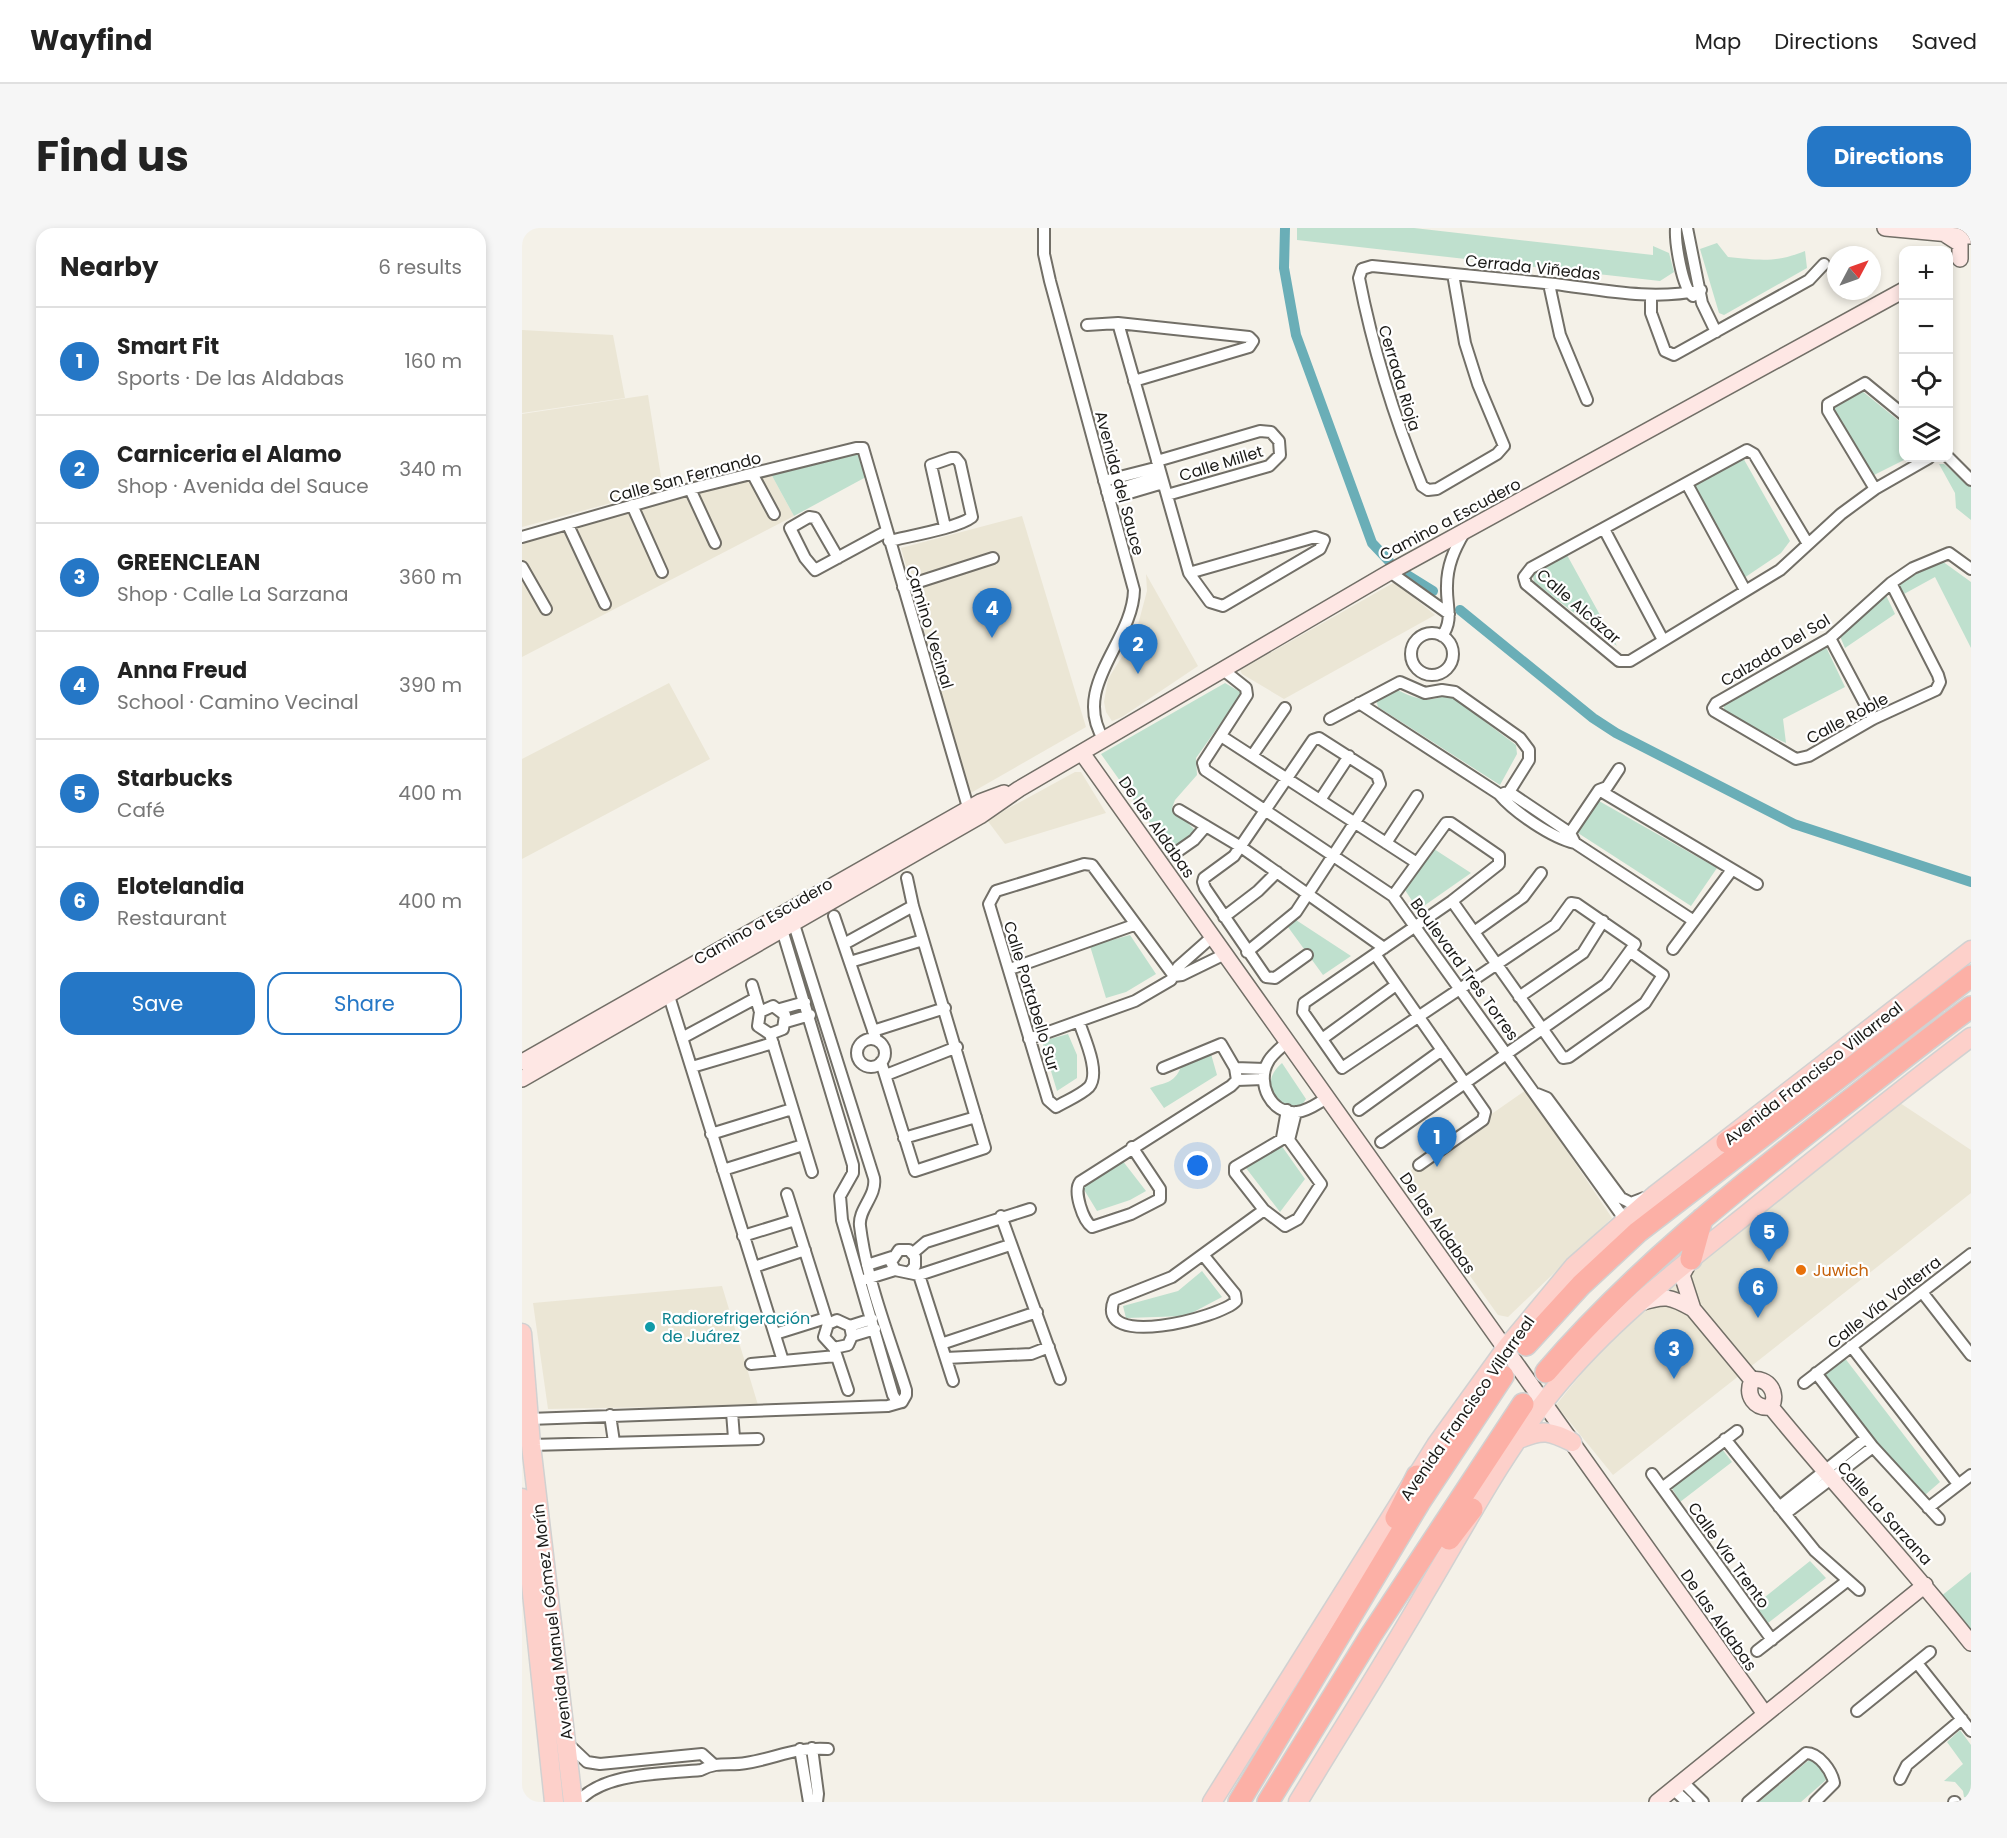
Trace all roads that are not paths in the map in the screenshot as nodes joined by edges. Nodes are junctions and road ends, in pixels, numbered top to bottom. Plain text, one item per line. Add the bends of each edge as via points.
1 (1044, 228) edge
2 (1885, 228) edge
3 (1676, 232) edge
4 (1687, 233) edge
5 (1943, 233) junction
6 (1971, 236) edge
7 (1960, 259) edge
8 (1824, 264) dead end
9 (1362, 269) joint
10 (1453, 274) junction
11 (1549, 284) junction
12 (1701, 290) junction
13 (1689, 293) junction
14 (1899, 293) edge
15 (1652, 295) junction
16 (1702, 303) junction
17 (1118, 324) junction
18 (1087, 325) dead end
19 (1716, 332) junction
20 (1134, 381) junction
21 (1587, 400) dead end
22 (1899, 411) edge
23 (856, 447) joint
24 (1922, 462) edge
25 (1953, 462) edge
26 (1160, 472) junction
27 (753, 475) junction
28 (1971, 480) edge
29 (1687, 484) junction
30 (690, 489) junction
31 (1875, 489) junction
32 (1107, 491) junction
33 (1167, 495) junction
34 (632, 505) junction
35 (774, 514) dead end
36 (568, 525) junction
37 (945, 526) junction
38 (1604, 529) junction
39 (1464, 533) junction
40 (888, 536) junction
41 (522, 537) edge
42 (715, 543) dead end
43 (1808, 544) junction
44 (838, 558) junction
45 (993, 558) dead end
46 (522, 567) edge
47 (1971, 569) edge
48 (662, 572) dead end
49 (1390, 572) junction
50 (1189, 573) junction
51 (1891, 583) junction
52 (903, 587) junction
53 (1745, 590) junction
54 (605, 604) dead end
55 (546, 609) dead end
56 (1449, 614) junction
57 (1442, 636) junction
58 (1830, 638) junction
59 (1664, 640) junction
60 (1222, 669) junction
61 (1421, 672) junction
62 (1435, 675) junction
63 (1412, 686) junction
64 (1438, 690) junction
65 (1359, 703) junction
66 (1285, 708) dead end
67 (1713, 708) joint
68 (1330, 719) dead end
69 (1873, 719) junction
70 (1221, 736) junction
71 (1104, 740) junction
72 (1082, 753) junction
73 (1252, 756) junction
74 (1349, 756) junction
75 (1619, 769) dead end
76 (1288, 779) junction
77 (1599, 790) junction
78 (1504, 793) junction
79 (1417, 796) dead end
80 (1320, 801) junction
81 (1179, 810) dead end
82 (1267, 812) junction
83 (971, 814) junction
84 (1354, 822) junction
85 (1206, 826) junction
86 (1570, 833) junction
87 (1386, 843) junction
88 (1575, 843) junction
89 (1241, 847) junction
90 (1174, 854) dead end
91 (1331, 855) junction
92 (1416, 862) junction
93 (1731, 871) junction
94 (1276, 872) junction
95 (1541, 873) dead end
96 (907, 878) dead end
97 (1757, 884) dead end
98 (1309, 892) junction
99 (1393, 896) junction
100 (1452, 901) junction
101 (912, 906) junction
102 (834, 916) dead end
103 (1224, 917) junction
104 (786, 921) junction
105 (1603, 921) junction
106 (1694, 921) junction
107 (1134, 925) junction
108 (1417, 926) junction
109 (1474, 932) junction
110 (1213, 936) junction
111 (923, 940) junction
112 (844, 944) junction
113 (1673, 949) dead end
114 (1971, 950) edge
115 (1247, 951) junction
116 (1380, 951) junction
117 (1631, 952) junction
118 (1225, 954) junction
119 (1307, 955) dead end
120 (850, 962) junction
121 (1497, 965) junction
122 (1010, 969) junction
123 (1174, 976) junction
124 (1971, 976) edge
125 (752, 985) dead end
126 (1396, 985) junction
127 (1460, 990) junction
128 (669, 996) junction
129 (1519, 997) junction
130 (756, 998) junction
131 (820, 1005) junction
132 (1971, 1007) edge
133 (945, 1008) junction
134 (780, 1009) junction
135 (808, 1009) junction
136 (760, 1012) junction
137 (1420, 1018) junction
138 (786, 1022) junction
139 (1079, 1022) junction
140 (1542, 1029) junction
141 (874, 1035) junction
142 (1971, 1037) edge
143 (682, 1038) junction
144 (771, 1039) junction
145 (1029, 1039) junction
146 (1322, 1039) junction
147 (1287, 1042) junction
148 (957, 1047) junction
149 (1442, 1050) junction
150 (1507, 1053) junction
151 (858, 1057) junction
152 (522, 1062) edge
153 (881, 1062) junction
154 (837, 1063) junction
155 (1855, 1064) junction
156 (692, 1067) junction
157 (824, 1067) junction
158 (1163, 1068) dead end
159 (1236, 1074) junction
160 (1264, 1074) junction
161 (886, 1075) junction
162 (522, 1079) edge
163 (1465, 1083) junction
164 (1327, 1098) junction
165 (792, 1109) junction
166 (1359, 1110) dead end
167 (1292, 1111) junction
168 (976, 1118) junction
169 (711, 1134) junction
170 (904, 1138) junction
171 (1288, 1141) junction
172 (1381, 1142) dead end
173 (1727, 1142) junction
174 (803, 1145) junction
175 (1132, 1147) junction
176 (1419, 1165) dead end
177 (723, 1170) junction
178 (870, 1171) junction
179 (812, 1172) dead end
180 (1594, 1172) junction
181 (853, 1173) junction
182 (787, 1194) dead end
183 (1656, 1194) junction
184 (1030, 1209) dead end
185 (1264, 1210) junction
186 (1001, 1216) junction
187 (1703, 1218) junction
188 (860, 1219) junction
189 (795, 1220) junction
190 (843, 1220) junction
191 (1625, 1221) junction
192 (743, 1236) junction
193 (1010, 1245) junction
194 (805, 1250) junction
195 (913, 1253) junction
196 (1971, 1254) edge
197 (1203, 1256) junction
198 (892, 1257) junction
199 (1690, 1259) junction
200 (867, 1264) junction
201 (754, 1267) junction
202 (895, 1270) junction
203 (914, 1274) junction
204 (866, 1280) junction
205 (1922, 1292) junction
206 (1636, 1304) junction
207 (1693, 1309) junction
208 (1037, 1312) junction
209 (827, 1321) junction
210 (873, 1324) junction
211 (851, 1331) junction
212 (522, 1333) edge
213 (775, 1334) junction
214 (941, 1344) junction
215 (1851, 1346) junction
216 (1049, 1347) junction
217 (1516, 1347) junction
218 (835, 1352) junction
219 (1971, 1355) edge
220 (946, 1358) junction
221 (783, 1361) junction
222 (751, 1364) dead end
223 (1546, 1372) dead end
224 (1816, 1373) junction
225 (1503, 1376) dead end
226 (1060, 1379) dead end
227 (953, 1381) dead end
228 (1804, 1383) dead end
229 (848, 1390) dead end
230 (902, 1402) junction
231 (1545, 1402) junction
232 (1523, 1404) dead end
233 (732, 1412) junction
234 (610, 1415) junction
235 (529, 1419) junction
236 (1737, 1431) dead end
237 (734, 1438) junction
238 (1519, 1438) junction
239 (758, 1439) dead end
240 (1725, 1439) junction
241 (614, 1442) junction
242 (1572, 1442) junction
243 (1869, 1443) junction
244 (531, 1445) junction
245 (1652, 1474) dead end
246 (1971, 1475) edge
247 (1417, 1476) junction
248 (1827, 1476) junction
249 (1958, 1485) junction
250 (1662, 1488) junction
251 (522, 1498) edge
252 (1928, 1508) junction
253 (1472, 1509) junction
254 (1782, 1511) junction
255 (1939, 1519) dead end
256 (1847, 1581) junction
257 (1925, 1585) junction
258 (1859, 1590) dead end
259 (1350, 1620) junction
260 (1371, 1635) junction
261 (1772, 1640) junction
262 (1971, 1643) edge
263 (1758, 1651) dead end
264 (1930, 1652) dead end
265 (1917, 1663) junction
266 (1857, 1711) dead end
267 (1765, 1714) junction
268 (1962, 1719) junction
269 (1971, 1731) edge
270 (566, 1741) junction
271 (812, 1748) junction
272 (800, 1749) junction
273 (828, 1749) dead end
274 (713, 1764) junction
275 (1900, 1779) dead end
276 (1677, 1785) junction
277 (554, 1802) edge
278 (573, 1802) edge
279 (578, 1802) edge
280 (809, 1802) edge
281 (817, 1802) edge
282 (1212, 1802) edge
283 (1239, 1802) edge
284 (1268, 1802) edge
285 (1298, 1802) edge
286 (1657, 1802) edge
287 (1687, 1802) edge
288 (1703, 1802) edge
289 (1748, 1802) edge
290 (1815, 1802) edge

1 - 32 street, Avenida del Sauce via 1050,281
2 - 5 street
3 - 4 street
3 - 13 street
4 - 12 street
5 - 6 street
5 - 7 street via 1960,244
8 - 19 street via 1809,280
9 - 10 street, Cerrada Viñedas via 1372,266
9 - 10 street, Cerrada Rioja via 1361,289 1383,384 1422,486 1428,490 1437,489 1504,446 1465,343
10 - 11 street, Cerrada Viñedas
11 - 15 street, Cerrada Viñedas
11 - 21 street via 1560,335
12 - 13 street, Cerrada Viñedas
12 - 16 street
13 - 15 street, Cerrada Viñedas
13 - 16 street
14 - 39 street, Camino a Escudero
15 - 19 street via 1651,313 1670,355 1678,355
16 - 19 street
17 - 18 street
17 - 20 street
17 - 20 street via 1249,337 1253,341 1249,347
20 - 26 street
22 - 31 street via 1865,383 1828,404 1828,411
23 - 27 street, Calle San Fernando
23 - 40 street, Camino Vecinal via 865,453
24 - 31 street, Calle Alcázar
25 - 28 street
26 - 32 street
26 - 32 street
26 - 33 street
26 - 33 street, Calle Millet via 1260,431 1271,432 1279,441 1280,454 1269,466
27 - 30 street, Calle San Fernando
27 - 35 street
29 - 38 street, Calle Alcázar
29 - 43 street, Calle Alcázar via 1743,451 1751,451
29 - 53 street
30 - 34 street, Calle San Fernando
30 - 42 street
31 - 43 street, Calle Alcázar
32 - 71 street, Avenida del Sauce via 1134,600 1095,697 1095,726
33 - 50 street
34 - 36 street, Calle San Fernando
34 - 48 street
36 - 41 street, Calle San Fernando
36 - 54 street
37 - 37 street via 968,520 973,511 960,463 951,458 935,462 930,471
37 - 40 street
38 - 59 street
38 - 59 street, Calle Alcázar via 1531,568 1524,580 1619,661 1634,659
39 - 49 street, Camino a Escudero
39 - 56 street via 1448,569
40 - 44 street
40 - 52 street, Camino Vecinal
43 - 53 street, Calle Alcázar via 1780,570
44 - 44 street via 815,570 790,528 809,517 815,518
45 - 52 street
46 - 55 street
47 - 51 street, Calzada Del Sol via 1955,555 1946,553
49 - 56 street
49 - 60 street, Camino a Escudero
50 - 50 street via 1210,602 1222,606 1320,549 1324,540 1315,537
51 - 58 street, Calzada Del Sol
51 - 69 street, Calle Roble via 1940,682 1936,690
52 - 83 street, Camino Vecinal
53 - 59 street, Calle Alcázar
56 - 57 street via 1450,624
57 - 61 street via 1428,633 1412,647 1412,661
57 - 62 street via 1452,654 1447,668
58 - 67 street, Calzada Del Sol
58 - 69 street
60 - 70 street via 1248,691
60 - 71 street, Camino a Escudero
61 - 62 street
61 - 63 street
62 - 64 street
63 - 64 street via 1425,693
63 - 65 street via 1396,682
64 - 78 street via 1460,695 1525,743 1529,760
65 - 68 street
65 - 78 street
66 - 73 street
67 - 69 street, Calle Roble via 1717,714 1796,759 1809,756
70 - 73 street
70 - 82 street, Boulevard Tres Torres via 1203,764 1208,773
71 - 72 street, Camino a Escudero
72 - 83 street, Camino a Escudero
72 - 110 street, De las Aldabas
73 - 76 street
74 - 76 street via 1323,739 1313,740
74 - 80 street
74 - 84 street via 1377,774 1380,784
75 - 77 street via 1607,787
76 - 80 street
76 - 82 street
77 - 86 street
77 - 93 street
78 - 86 street
78 - 88 street via 1507,804 1562,840
79 - 87 street
80 - 84 street
81 - 85 street
82 - 89 street
82 - 91 street, Boulevard Tres Torres
83 - 104 street, Camino a Escudero
84 - 87 street
84 - 91 street
85 - 89 street
85 - 90 street
86 - 88 street
87 - 92 street
88 - 106 street
89 - 94 street
89 - 103 street via 1204,878 1203,885
91 - 98 street
91 - 99 street, Boulevard Tres Torres
92 - 99 street
92 - 100 street via 1449,822 1497,853 1499,864
93 - 97 street
93 - 106 street
94 - 98 street
94 - 103 street
95 - 109 street via 1523,897
96 - 101 street
98 - 115 street via 1296,912
98 - 116 street
99 - 108 street, Boulevard Tres Torres
100 - 108 street
100 - 109 street
101 - 111 street
101 - 112 street
102 - 112 street
103 - 115 street
104 - 128 street, Camino a Escudero
104 - 131 street
104 - 135 street
104 - 152 street, Camino a Escudero
105 - 117 street via 1632,940 1635,944
105 - 121 street via 1571,903 1555,925
105 - 129 street via 1583,953
106 - 113 street
107 - 122 street
107 - 122 street, Calle Portabello Sur via 1098,872 1088,864 996,891 988,904
107 - 123 street
108 - 116 street
108 - 127 street, Boulevard Tres Torres
109 - 121 street
110 - 118 street, De las Aldabas
110 - 123 street via 1178,967
111 - 120 street
111 - 133 street
112 - 120 street
114 - 173 main road, Avenida Francisco Villarreal via 1743,1125
115 - 119 street via 1270,979
116 - 126 street
116 - 146 street via 1304,1003 1304,1012
117 - 140 street via 1609,982
117 - 140 street via 1663,975 1645,1003 1566,1058
118 - 123 street
118 - 147 street, De las Aldabas
120 - 141 street
121 - 127 street
121 - 129 street
122 - 145 street, Calle Portabello Sur
123 - 139 street via 1135,1001
124 - 155 highway, Avenida Francisco Villarreal
125 - 130 street
126 - 137 street
126 - 146 street
127 - 137 street
127 - 150 street, Boulevard Tres Torres
128 - 143 street
128 - 162 street, Camino a Escudero
129 - 140 street
130 - 136 street
130 - 143 street
131 - 135 street
131 - 154 street
132 - 187 highway
133 - 141 street
133 - 148 street
134 - 135 street
134 - 136 street via 773,1006
134 - 138 street
135 - 138 street
135 - 157 street
136 - 144 street via 758,1026
137 - 146 street via 1345,1068 1340,1067
137 - 149 street
138 - 144 street
139 - 145 street
139 - 145 street, Calle Portabello Sur via 1093,1063 1092,1082 1056,1107 1048,1100
140 - 150 street
141 - 151 street via 865,1041
141 - 153 street via 885,1052
142 - 199 main road
143 - 156 street
144 - 156 street
144 - 165 street
147 - 160 street via 1271,1057
147 - 164 street, De las Aldabas
148 - 161 street
148 - 168 street
149 - 163 street
149 - 166 street
150 - 163 street
150 - 180 street, Boulevard Tres Torres via 1537,1094 1540,1106
151 - 153 street via 872,1067
151 - 154 street
153 - 161 street
154 - 157 street
154 - 178 street
155 - 173 highway
155 - 217 highway, Avenida Francisco Villarreal via 1638,1232
156 - 169 street
157 - 181 street
158 - 159 street via 1219,1044
159 - 160 street
159 - 175 street
160 - 167 street via 1267,1095 1277,1106
161 - 170 street
163 - 172 street
163 - 176 street via 1486,1117
164 - 167 street
164 - 217 street, De las Aldabas
165 - 169 street
165 - 174 street
167 - 171 street
168 - 170 street
168 - 170 street via 986,1145 982,1151 919,1171 913,1168
169 - 177 street
171 - 185 street via 1235,1167 1235,1173
171 - 185 street via 1321,1184 1298,1219 1288,1226
173 - 183 main road, Avenida Francisco Villarreal
174 - 177 street
174 - 179 street
175 - 175 street via 1080,1182 1077,1192 1087,1222 1095,1228 1160,1199 1160,1190
177 - 192 street
178 - 181 street
178 - 188 street via 873,1190
180 - 183 street via 1626,1201 1635,1202
180 - 191 street, Boulevard Tres Torres
181 - 190 street via 840,1196
182 - 189 street
183 - 191 main road, Avenida Francisco Villarreal
184 - 186 street
185 - 197 street
186 - 193 street
186 - 195 street via 926,1242
187 - 199 highway
187 - 223 highway via 1593,1319
188 - 190 street
188 - 200 street
189 - 192 street
189 - 194 street
190 - 204 street
191 - 217 main road, Avenida Francisco Villarreal via 1574,1266
192 - 201 street
193 - 203 street
193 - 208 street
194 - 201 street
194 - 209 street
195 - 198 street via 904,1249
195 - 203 street
196 - 205 street, Calle Vía Volterra
197 - 197 street via 1172,1277 1114,1300 1111,1308 1116,1322 1136,1328 1186,1321 1232,1305 1235,1294
198 - 200 street
198 - 202 street
199 - 206 main road
199 - 207 street, Calle La Sarzana via 1682,1275
200 - 204 street
201 - 213 street
202 - 203 street
202 - 204 street
203 - 214 street
204 - 210 street
204 - 230 street via 906,1390
205 - 215 street, Calle Vía Volterra
205 - 219 street
206 - 207 street, Calle La Sarzana via 1665,1296
206 - 231 main road via 1590,1349
207 - 248 street, Calle La Sarzana via 1752,1380 1751,1398 1757,1405 1771,1407
208 - 214 street
208 - 216 street
209 - 211 street via 837,1320
209 - 213 street
209 - 218 street via 824,1337
210 - 211 street
210 - 230 street via 893,1395
211 - 218 street via 848,1345
212 - 235 main road, Avenida Manuel Gómez Morín
213 - 221 street
214 - 220 street
215 - 224 street, Calle Vía Volterra
215 - 249 street
216 - 220 street via 1031,1354
216 - 226 street
217 - 231 street, De las Aldabas
217 - 247 main road, Avenida Francisco Villarreal
218 - 221 street
218 - 229 street
220 - 227 street
221 - 222 street
224 - 228 street, Calle Vía Volterra
224 - 243 street
225 - 259 highway, Avenida Francisco Villarreal via 1419,1503
230 - 233 street via 888,1406
231 - 238 main road
231 - 242 street, De las Aldabas
232 - 260 highway
233 - 234 street
233 - 237 street
234 - 235 street
234 - 241 street
235 - 244 main road, Avenida Manuel Gómez Morín
236 - 240 street
237 - 239 street
237 - 241 street
238 - 242 main road via 1549,1431
238 - 253 main road
240 - 250 street
240 - 254 street
241 - 244 street
242 - 267 street, De las Aldabas
243 - 248 street
243 - 252 street
244 - 270 main road, Avenida Manuel Gómez Morín
245 - 250 street, Calle Vía Trento
246 - 249 street
247 - 259 highway
247 - 282 main road, Avenida Francisco Villarreal
248 - 254 street
248 - 257 street, Calle La Sarzana
249 - 252 street
250 - 261 street, Calle Vía Trento
251 - 277 main road, Avenida Manuel Gómez Morín
252 - 255 street
253 - 260 highway
253 - 285 main road via 1423,1598
254 - 256 street via 1815,1551
256 - 258 street
256 - 261 street
257 - 262 street, Calle La Sarzana
257 - 267 street
259 - 283 highway, Avenida Francisco Villarreal
260 - 284 highway
261 - 263 street
264 - 265 street
265 - 266 street
265 - 268 street
267 - 276 street
268 - 269 street
268 - 275 street via 1907,1765
270 - 274 street via 587,1762 702,1754
270 - 278 main road, Avenida Manuel Gómez Morín
271 - 272 street
271 - 273 street
271 - 281 street
272 - 274 street via 745,1764
272 - 280 street
274 - 279 street via 701,1770 613,1780 598,1785
276 - 286 street
276 - 287 street
276 - 288 street
289 - 290 street via 1806,1753 1816,1755 1833,1776 1834,1783

